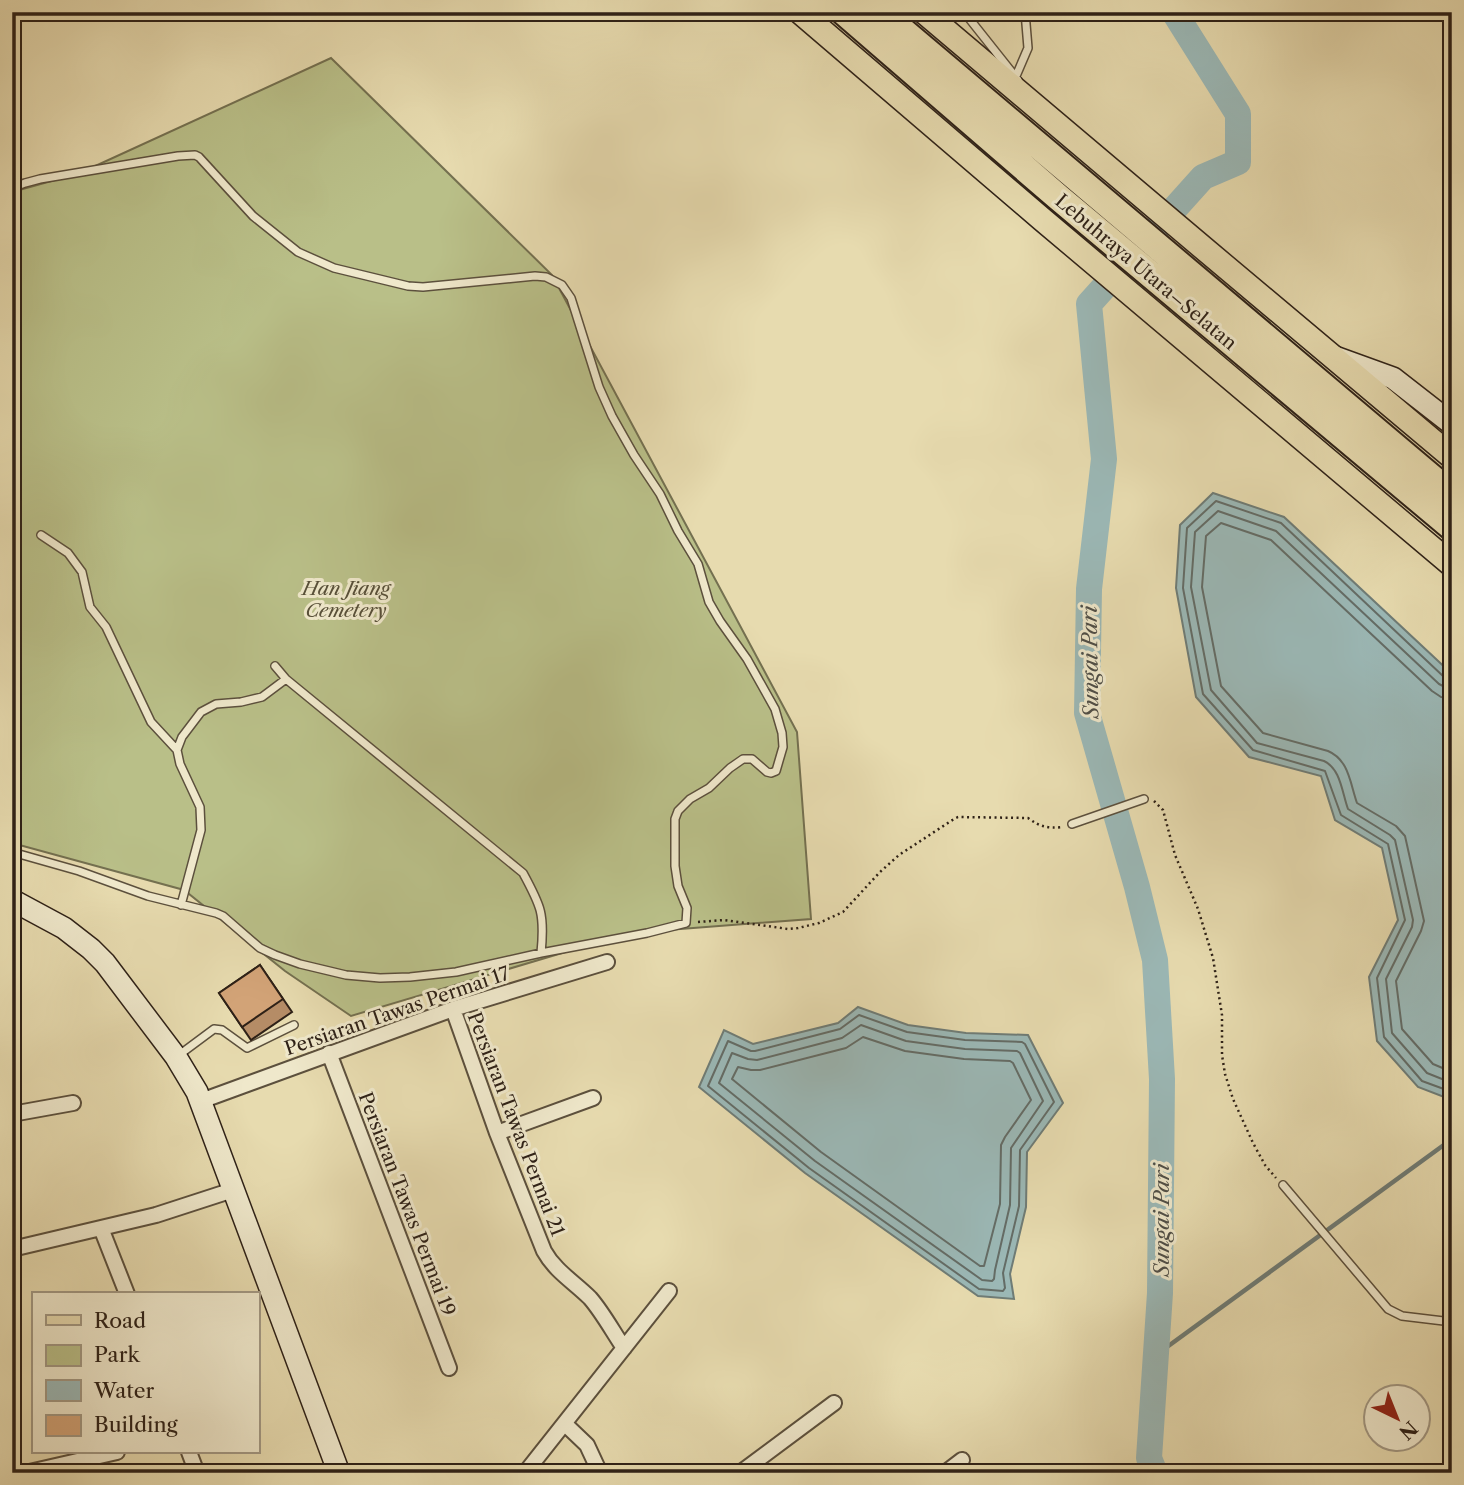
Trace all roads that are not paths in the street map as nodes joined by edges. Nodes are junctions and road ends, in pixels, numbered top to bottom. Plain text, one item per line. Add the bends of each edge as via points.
1 (800, 12) edge
2 (844, 12) edge
3 (880, 12) edge
4 (924, 12) edge
5 (964, 12) edge
6 (1024, 12) edge
7 (1016, 76) junction
8 (1028, 102) junction
9 (12, 188) edge
10 (1333, 356) junction
11 (1452, 424) edge
12 (1449, 454) edge
13 (1452, 495) edge
14 (1452, 527) edge
15 (41, 535) dead end
16 (1452, 565) edge
17 (275, 666) dead end
18 (286, 679) junction
19 (177, 750) junction
20 (1144, 799) road end
21 (1072, 824) road end
22 (12, 852) edge
23 (12, 900) edge
24 (181, 905) junction
25 (541, 953) junction
26 (607, 962) dead end
27 (453, 1009) junction
28 (294, 1025) dead end
29 (330, 1053) junction
30 (176, 1057) junction
31 (593, 1098) dead end
32 (201, 1101) junction
33 (73, 1103) dead end
34 (12, 1114) edge
35 (497, 1133) junction
36 (1283, 1185) road end
37 (233, 1190) junction
38 (101, 1228) junction
39 (12, 1250) edge
40 (669, 1291) dead end
41 (126, 1292) edge
42 (1452, 1322) edge
43 (624, 1349) junction
44 (449, 1368) dead end
45 (834, 1403) dead end
46 (565, 1424) junction
47 (108, 1454) edge
48 (190, 1454) edge
49 (962, 1460) dead end
50 (25, 1473) edge
51 (197, 1473) edge
52 (340, 1473) edge
53 (525, 1473) edge
54 (600, 1473) edge
55 (740, 1473) edge
56 (945, 1473) edge

1 - 16 main road
2 - 14 highway, Lebuhraya Utara–Selatan
3 - 13 highway, Lebuhraya Utara–Selatan
4 - 8 main road
5 - 7 lane
6 - 7 lane via 1028,48
7 - 8 lane
8 - 10 main road
9 - 25 lane via 40,179 195,155 276,236 334,268 415,287 546,277 558,281 571,298 612,416 698,564 709,602 775,709 783,747 776,771 767,772 752,759 743,759 678,811 675,866 687,908 686,923
10 - 11 street via 1393,378
10 - 12 main road
15 - 19 lane via 68,553 82,572 90,607 106,627 150,722
17 - 18 lane
18 - 19 lane via 262,697 216,704 201,712
18 - 25 lane via 523,873 540,905 544,927
19 - 24 lane via 200,807 201,830
20 - 21 lane
22 - 24 lane
23 - 30 street via 64,928 91,949
24 - 25 lane via 223,916 275,955 346,975 380,978 456,972
26 - 27 street, Persiaran Tawas Permai 17
27 - 29 street, Persiaran Tawas Permai 17
27 - 35 street, Persiaran Tawas Permai 21
28 - 30 lane via 247,1048 214,1029
29 - 32 street, Persiaran Tawas Permai 17
29 - 44 street, Persiaran Tawas Permai 19
30 - 32 street
31 - 35 street
32 - 37 street
33 - 34 street
35 - 43 street, Persiaran Tawas Permai 21 via 544,1251 591,1300
36 - 42 lane via 1388,1308 1402,1316
37 - 38 street
37 - 52 street
38 - 39 street
38 - 41 street
40 - 43 street
43 - 46 street
45 - 55 street
46 - 53 street
46 - 54 street via 587,1445
47 - 50 street
48 - 51 street
49 - 56 street

